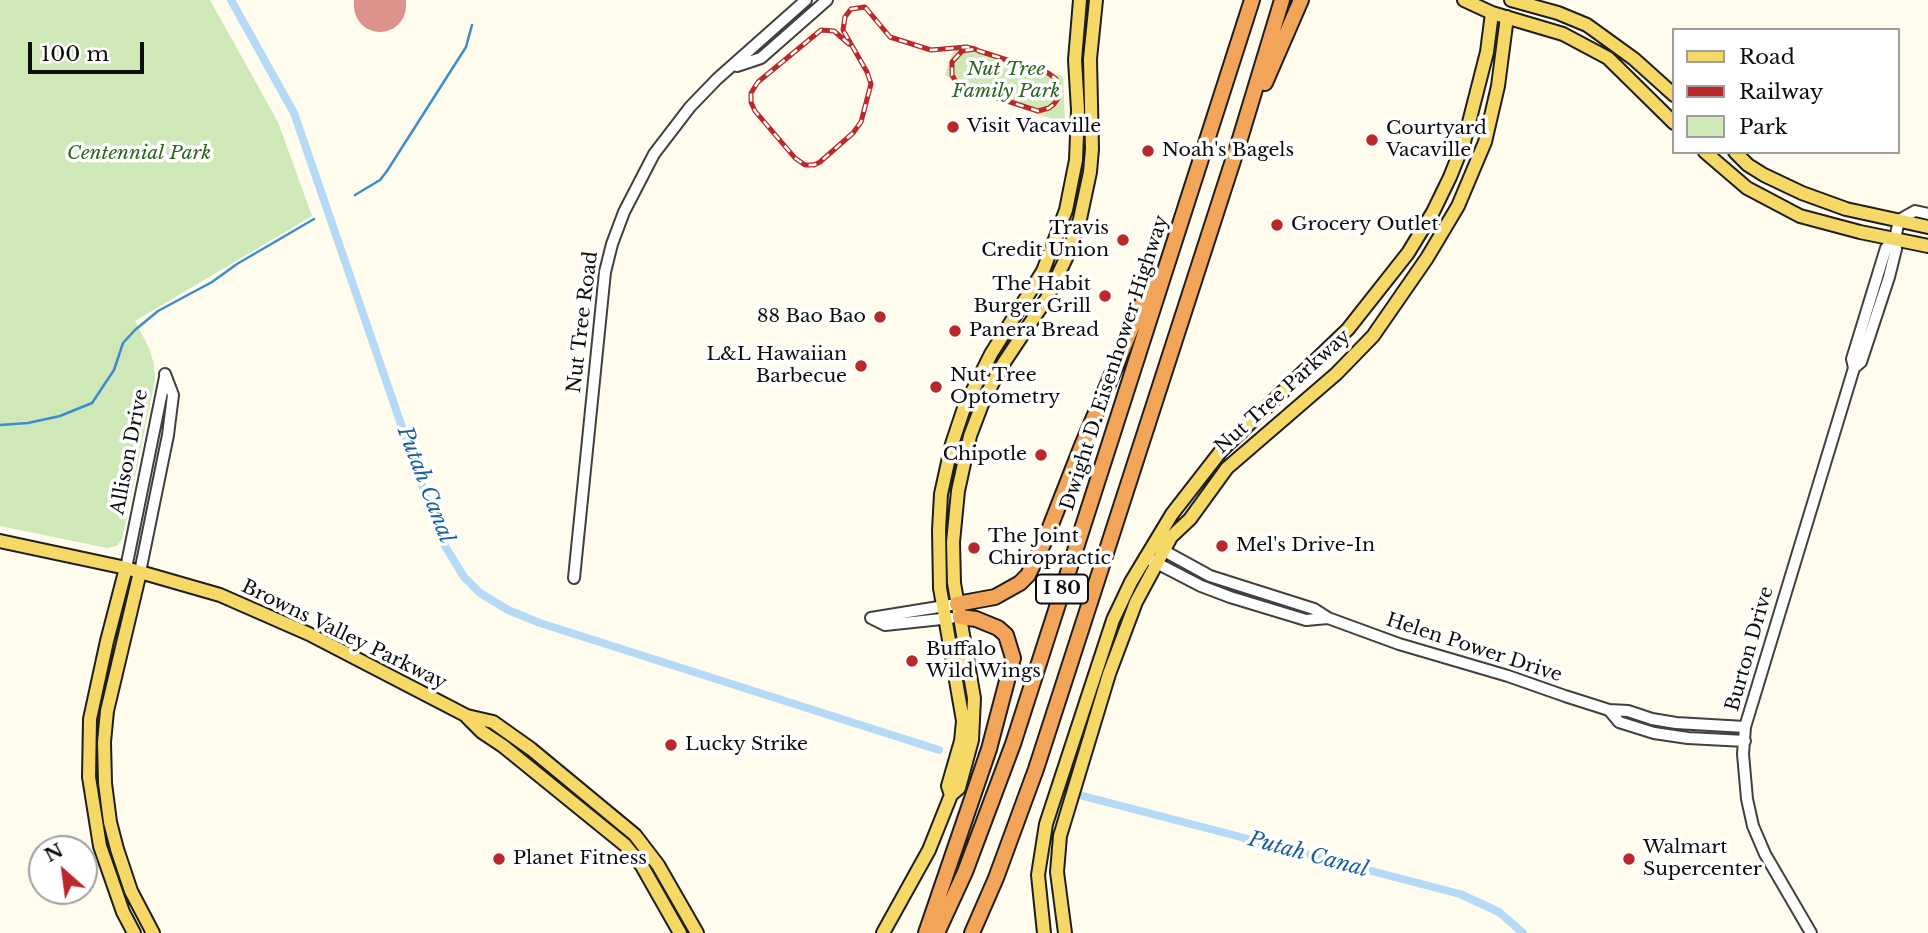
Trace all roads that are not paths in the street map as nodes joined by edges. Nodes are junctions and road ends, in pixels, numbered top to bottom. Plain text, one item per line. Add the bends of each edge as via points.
1 (806, 0) edge
2 (827, 0) edge
3 (1080, 0) edge
4 (1096, 0) edge
5 (1252, 0) edge
6 (1282, 0) edge
7 (1301, 0) edge
8 (1464, 0) edge
9 (1510, 0) edge
10 (1493, 6) edge
11 (1507, 17) junction
12 (766, 36) junction
13 (775, 47) junction
14 (731, 68) junction
15 (1672, 93) edge
16 (1672, 121) edge
17 (1239, 142) junction
18 (1707, 154) edge
19 (1737, 154) edge
20 (1928, 214) edge
21 (1899, 220) junction
22 (1928, 227) edge
23 (1895, 239) junction
24 (1175, 241) junction
25 (1928, 246) edge
26 (1024, 304) junction
27 (978, 379) junction
28 (994, 380) junction
29 (968, 443) junction
30 (0, 541) edge
31 (1158, 547) junction
32 (1151, 560) junction
33 (126, 568) junction
34 (140, 572) junction
35 (575, 578) dead end
36 (951, 612) junction
37 (1328, 618) junction
38 (1609, 710) junction
39 (467, 716) junction
40 (1745, 727) junction
41 (1745, 741) junction
42 (499, 743) junction
43 (546, 761) junction
44 (547, 781) junction
45 (600, 805) junction
46 (595, 819) junction
47 (644, 845) junction
48 (651, 881) junction
49 (685, 913) junction
50 (134, 933) edge
51 (153, 933) edge
52 (680, 933) edge
53 (697, 933) edge
54 (883, 933) edge
55 (926, 933) edge
56 (937, 933) edge
57 (972, 933) edge
58 (1044, 933) edge
59 (1065, 933) edge
60 (1811, 933) edge

1 - 12 street, Nut Tree Road
2 - 13 street, Nut Tree Road
3 - 26 main road via 1075,60 1077,139 1071,188 1051,253
4 - 28 main road via 1090,59 1092,149 1080,219 1046,298
5 - 24 highway, Dwight D. Eisenhower Highway / I 80
6 - 17 highway, I 80
7 - 17 highway
8 - 10 main road
9 - 11 street, Nut Tree Parkway
9 - 15 main road via 1587,25
10 - 11 main road
10 - 31 main road, Nut Tree Parkway via 1487,52 1464,142 1433,212 1408,253 1348,328 1222,451 1172,514
11 - 16 main road via 1563,34 1608,58
11 - 31 main road, Nut Tree Parkway via 1485,142 1458,206 1427,258 1373,336 1227,468 1191,519
12 - 13 street
12 - 14 street, Nut Tree Road
13 - 14 street, Nut Tree Road via 761,58
14 - 35 street, Nut Tree Road via 690,107 653,155 612,244 605,272
17 - 57 highway, I 80 via 1037,769
18 - 23 main road via 1747,188 1800,216
19 - 21 main road via 1764,175 1802,193 1846,209
20 - 21 street via 1915,211
21 - 22 main road
21 - 23 street, Burton Drive
23 - 25 main road
23 - 40 street, Burton Drive via 1889,277 1861,362 1854,368
24 - 36 highway via 1143,301 1028,575 995,597
24 - 56 highway, Dwight D. Eisenhower Highway / I 80 via 1013,744
26 - 27 main road
26 - 28 main road via 1024,316 992,367
27 - 29 main road via 981,387 965,429
27 - 36 main road via 956,428 942,494 938,567
28 - 29 main road
29 - 36 main road via 954,521
30 - 33 main road, Browns Valley Parkway
31 - 32 main road, Nut Tree Parkway
31 - 37 street, Helen Power Drive via 1210,576 1314,609
32 - 37 street, Helen Power Drive via 1230,597 1306,620
32 - 58 main road, Nut Tree Parkway via 1113,620 1046,824 1038,875
32 - 59 main road, Nut Tree Parkway via 1068,806 1058,856 1058,896
33 - 34 main road, Browns Valley Parkway
33 - 34 street, Allison Drive via 165,374 173,395 168,435
33 - 50 main road, Allison Drive via 90,719 89,777 100,846
34 - 39 main road, Browns Valley Parkway via 220,595 309,634
34 - 51 main road, Allison Drive via 107,711 105,783 117,849 131,891
36 - 36 street via 871,618 885,625
36 - 54 main road via 974,698 970,748 959,788 951,795 929,850
36 - 55 highway via 998,628 1006,635 1013,657 986,759
37 - 38 street, Helen Power Drive
38 - 40 street, Helen Power Drive via 1676,723
38 - 41 street, Helen Power Drive via 1619,722 1654,733
39 - 42 main road, Browns Valley Parkway
39 - 43 main road, Browns Valley Parkway via 493,722
40 - 41 street, Burton Drive
41 - 60 street, Burton Drive via 1753,826
42 - 43 main road via 506,740 538,762
42 - 44 main road, Browns Valley Parkway
43 - 45 main road, Browns Valley Parkway
44 - 45 main road via 564,787 591,808
44 - 46 main road, Browns Valley Parkway
45 - 46 main road
45 - 47 main road, Browns Valley Parkway
46 - 47 main road via 608,820
46 - 48 main road, Browns Valley Parkway via 631,851
47 - 49 main road, Browns Valley Parkway
48 - 49 main road via 662,888 676,914
48 - 52 main road, Browns Valley Parkway
49 - 53 main road, Browns Valley Parkway

